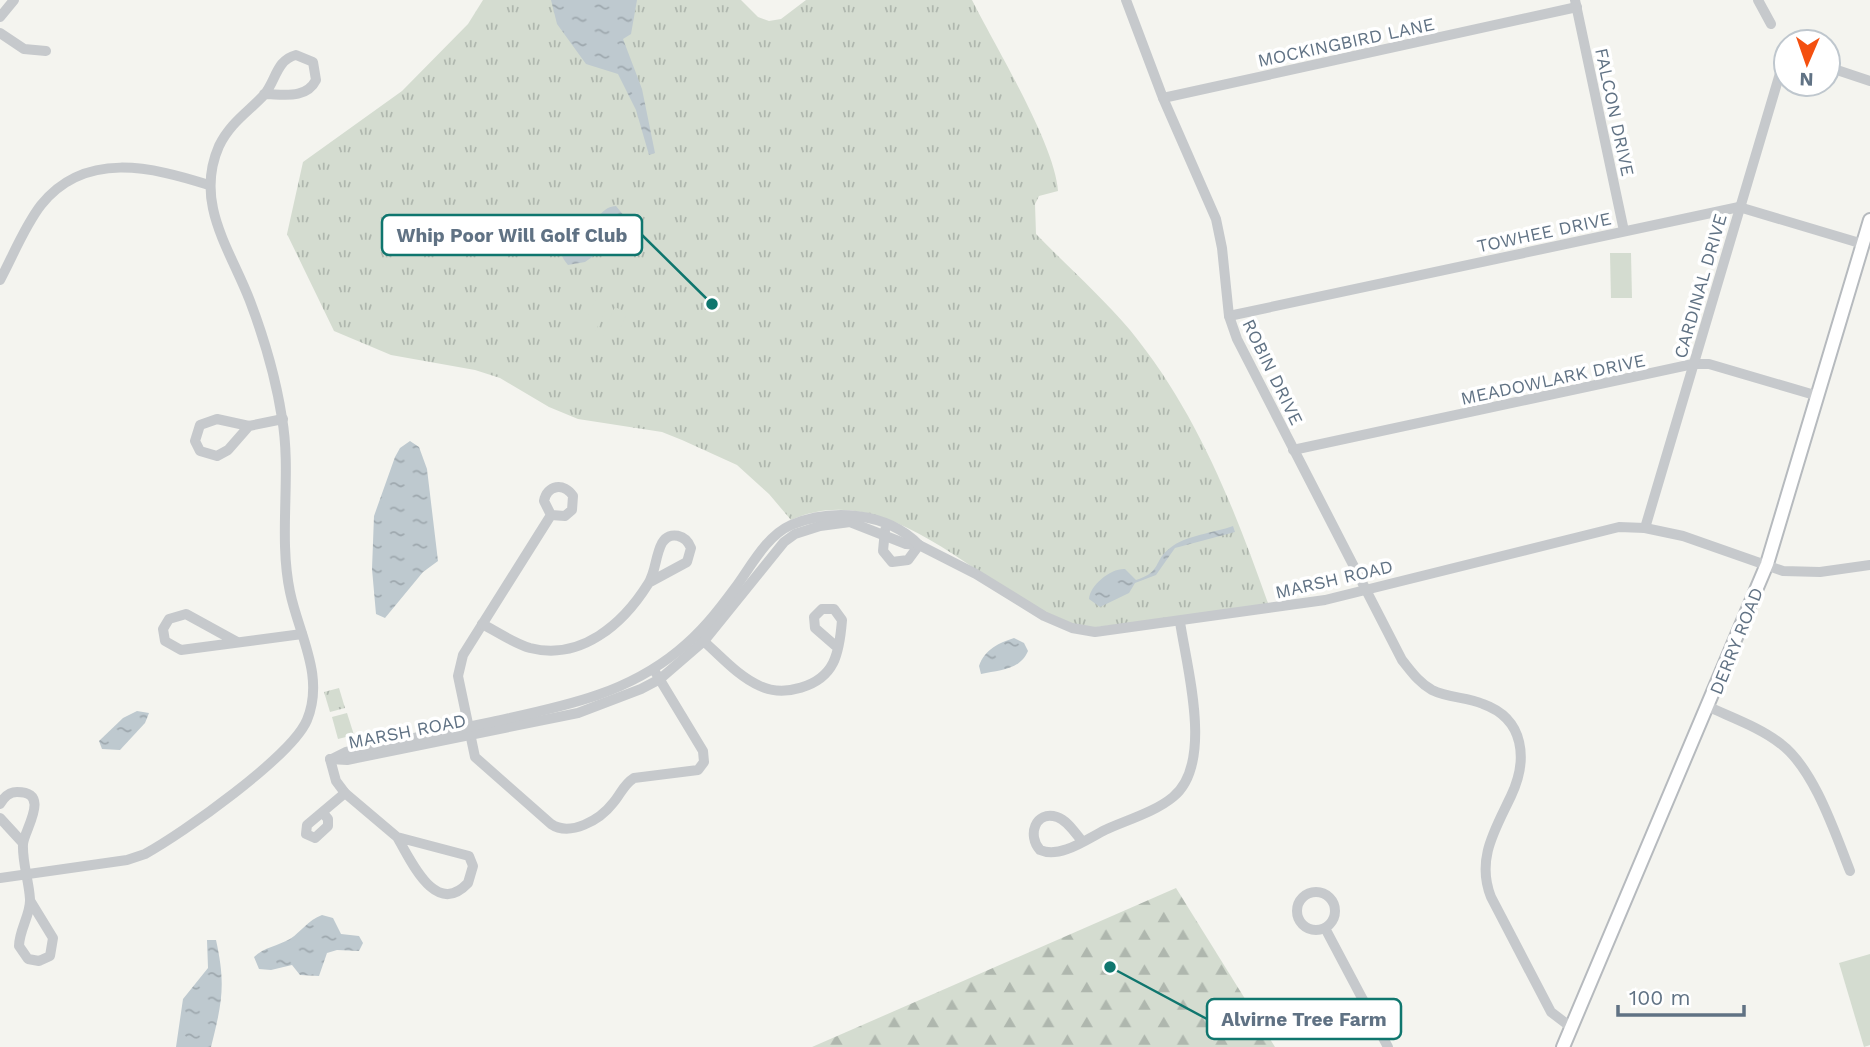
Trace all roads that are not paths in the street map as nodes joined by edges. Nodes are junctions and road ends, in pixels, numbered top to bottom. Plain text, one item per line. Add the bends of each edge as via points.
1 (14, 0) edge
2 (1126, 0) edge
3 (1758, 0) edge
4 (1576, 3) edge
5 (0, 17) edge
6 (1771, 24) dead end
7 (0, 33) edge
8 (46, 51) dead end
9 (1842, 72) edge
10 (1870, 81) edge
11 (264, 94) junction
12 (1772, 98) edge
13 (1163, 99) junction
14 (209, 185) junction
15 (1739, 207) junction
16 (1870, 220) edge
17 (1624, 231) junction
18 (1863, 244) junction
19 (0, 280) edge
20 (1229, 316) junction
21 (1693, 364) junction
22 (1818, 396) junction
23 (283, 419) junction
24 (249, 426) junction
25 (1293, 450) junction
26 (551, 515) dead end
27 (1645, 528) junction
28 (886, 529) junction
29 (919, 545) junction
30 (1767, 564) junction
31 (1870, 565) edge
32 (650, 582) junction
33 (1365, 589) junction
34 (1180, 622) junction
35 (482, 624) junction
36 (302, 634) junction
37 (701, 638) junction
38 (237, 642) junction
39 (838, 648) dead end
40 (657, 674) junction
41 (1709, 707) junction
42 (467, 731) junction
43 (345, 793) junction
44 (0, 803) edge
45 (323, 813) dead end
46 (0, 818) edge
47 (397, 837) junction
48 (1082, 841) junction
49 (23, 843) junction
50 (1850, 870) dead end
51 (27, 874) junction
52 (0, 878) edge
53 (31, 902) junction
54 (1326, 930) junction
55 (1572, 1028) junction
56 (1388, 1047) edge
57 (1563, 1047) edge

1 - 5 street
2 - 13 street, ROBIN DRIVE
3 - 6 street
4 - 13 street, MOCKINGBIRD LANE
4 - 17 street, FALCON DRIVE
7 - 8 street via 24,49
9 - 10 street
11 - 11 street via 284,61 296,55 313,62 317,74 309,91
11 - 14 street via 227,131
12 - 15 street, CARDINAL DRIVE
13 - 20 street, ROBIN DRIVE via 1216,219
14 - 19 street via 133,166 87,173 43,203
14 - 23 street via 216,229 249,300
15 - 17 street, TOWHEE DRIVE
15 - 18 street, TOWHEE DRIVE
15 - 21 street, CARDINAL DRIVE
16 - 18 main road, DERRY ROAD
17 - 20 street, TOWHEE DRIVE
18 - 22 main road, DERRY ROAD
20 - 25 street, ROBIN DRIVE
21 - 22 street, MEADOWLARK DRIVE via 1709,364
21 - 25 street, MEADOWLARK DRIVE
21 - 27 street, CARDINAL DRIVE
22 - 30 main road, DERRY ROAD
23 - 24 street
23 - 36 street via 287,574
24 - 24 street via 210,419 196,430 195,441 205,455 217,456
25 - 33 street, ROBIN DRIVE
26 - 35 street
27 - 30 street, MARSH ROAD
27 - 33 street, MARSH ROAD via 1604,529
28 - 29 street, MARSH ROAD via 906,544
28 - 29 street via 884,554 892,562 908,560
28 - 37 street, MARSH ROAD via 850,522 795,534 771,555
29 - 34 street, MARSH ROAD via 1044,617 1072,628 1095,632
30 - 31 street, MARSH ROAD via 1799,572
30 - 41 main road, DERRY ROAD
32 - 32 street via 687,562 691,553 685,539 671,536 663,542
32 - 35 street via 601,636 567,650 529,648
33 - 34 street, MARSH ROAD via 1280,609
33 - 55 street, ROBIN DRIVE via 1402,660 1419,680 1440,694 1496,709 1515,728 1522,765 1488,847 1485,877 1551,1012
34 - 48 street via 1196,743 1189,778 1167,802
35 - 42 street via 460,666 458,687
36 - 38 street
36 - 51 street via 313,678 311,707 300,733 274,761 145,854
37 - 39 street via 752,682 780,691 801,688 820,677
37 - 40 street, MARSH ROAD
38 - 38 street via 175,649 165,641 163,629 169,619 186,614
40 - 42 street, MARSH ROAD via 594,699
40 - 42 street via 699,742 705,756 701,766 692,773 634,778 611,807 573,829 555,827 480,765
41 - 50 street via 1772,737 1794,756 1823,807
41 - 55 main road, DERRY ROAD
42 - 43 street, MARSH ROAD via 347,760 330,759
43 - 45 street
43 - 47 street
44 - 49 street via 16,792 35,804
46 - 49 street
47 - 47 street via 466,854 473,866 468,883 448,894 433,890
48 - 48 street via 1058,852 1046,852 1033,840 1034,828 1041,819 1053,816
49 - 51 street
51 - 52 street
51 - 53 street
53 - 53 street via 19,946 24,956 39,961 50,956 53,939
54 - 54 street via 1335,911 1332,900 1323,893 1303,897 1297,907 1299,920 1308,929
54 - 56 street
55 - 57 main road, DERRY ROAD

